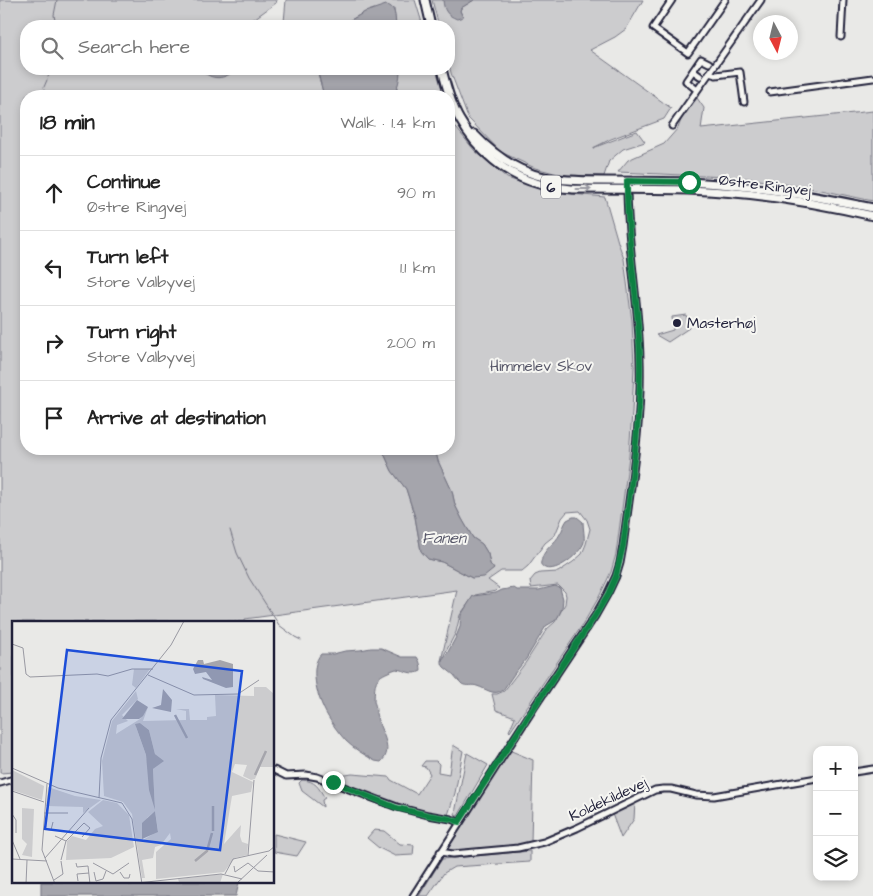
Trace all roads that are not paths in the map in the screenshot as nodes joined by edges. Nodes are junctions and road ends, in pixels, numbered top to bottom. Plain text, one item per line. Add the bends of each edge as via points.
1 (425, 0) edge
2 (672, 0) edge
3 (725, 0) edge
4 (761, 0) edge
5 (843, 0) edge
6 (430, 20) edge
7 (841, 37) dead end
8 (709, 63) dead end
9 (693, 71) junction
10 (709, 73) junction
11 (444, 75) edge
12 (700, 76) dead end
13 (873, 78) edge
14 (449, 90) edge
15 (697, 90) junction
16 (770, 92) dead end
17 (744, 102) dead end
18 (455, 105) edge
19 (455, 108) edge
20 (672, 126) dead end
21 (627, 181) junction
22 (627, 189) junction
23 (873, 208) edge
24 (873, 216) edge
25 (873, 769) edge
26 (275, 770) edge
27 (858, 771) edge
28 (813, 779) edge
29 (459, 822) junction
30 (440, 852) junction
31 (413, 896) edge

1 - 6 main road
2 - 3 street via 653,28 688,53
4 - 10 street
5 - 7 street
8 - 9 street via 701,58
9 - 12 street
9 - 15 street via 686,81
10 - 15 street
10 - 17 street via 740,72
11 - 14 main road, Østre Ringvej / 6
13 - 16 street
15 - 20 street
18 - 21 main road, Østre Ringvej / 6 via 487,148 524,171 568,180
19 -> 22 main road, Østre Ringvej / 6 via 481,149 523,179 555,188
21 - 22 street
21 - 23 main road, Østre Ringvej / 6 via 746,186
22 - 24 main road, Østre Ringvej / 6 via 745,194
22 - 29 street via 640,381 637,436 620,563 595,616
25 - 27 street
26 - 29 street via 286,776 317,777 397,808
28 - 30 street, Koldekildevej via 714,796 663,788 544,842 462,854
29 - 30 street
30 - 31 street

